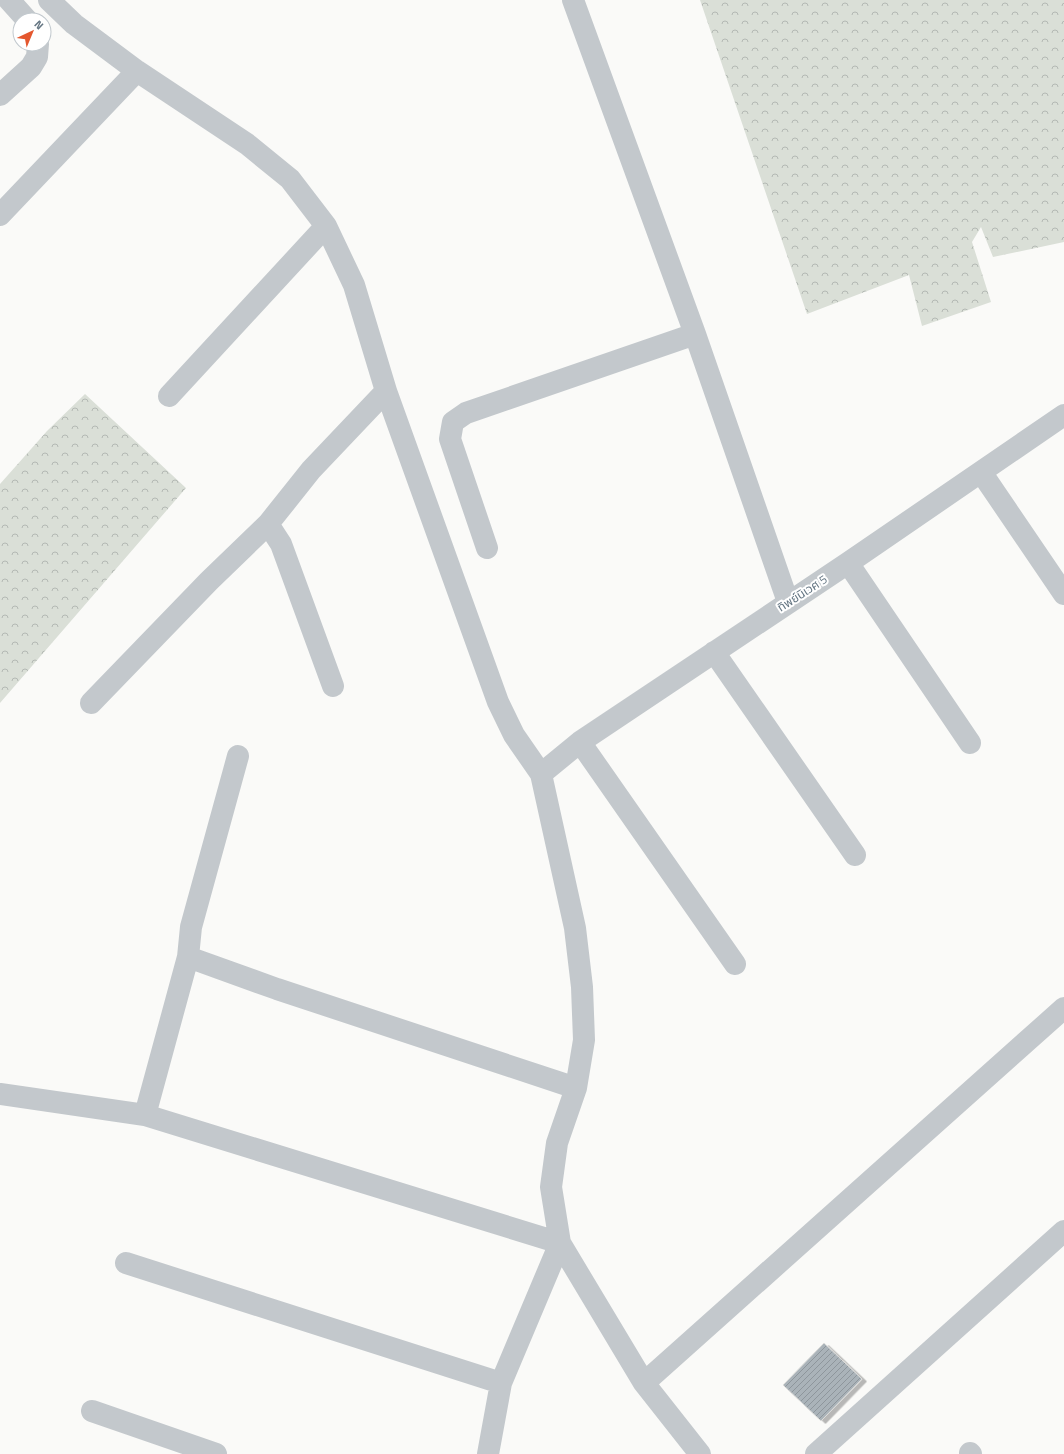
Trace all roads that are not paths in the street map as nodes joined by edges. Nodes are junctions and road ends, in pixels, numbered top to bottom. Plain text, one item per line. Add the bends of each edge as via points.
1 (9, 0) edge
2 (49, 0) edge
3 (573, 0) edge
4 (20, 12) edge
5 (37, 52) edge
6 (137, 71) junction
7 (0, 95) edge
8 (0, 215) edge
9 (326, 226) junction
10 (695, 334) junction
11 (386, 391) junction
12 (169, 396) dead end
13 (1064, 415) edge
14 (981, 472) junction
15 (268, 524) junction
16 (487, 548) dead end
17 (848, 563) junction
18 (1064, 594) edge
19 (788, 602) junction
20 (714, 652) junction
21 (333, 686) dead end
22 (91, 703) dead end
23 (580, 742) junction
24 (970, 743) dead end
25 (238, 756) dead end
26 (541, 774) junction
27 (855, 855) dead end
28 (188, 957) junction
29 (735, 964) dead end
30 (1064, 1008) edge
31 (576, 1088) junction
32 (0, 1094) edge
33 (145, 1115) junction
34 (1064, 1231) edge
35 (560, 1242) junction
36 (126, 1263) dead end
37 (501, 1383) junction
38 (644, 1383) junction
39 (92, 1411) dead end
40 (216, 1454) edge
41 (488, 1454) edge
42 (700, 1454) edge
43 (816, 1454) edge

1 - 4 street
2 - 6 street via 74,24
3 - 10 street
5 - 7 street via 31,67
6 - 8 street
6 - 9 street via 246,144 290,179
9 - 11 street via 354,285
9 - 12 street
10 - 16 street via 466,413 453,422 450,439
10 - 19 street
11 - 15 street via 311,470
11 - 26 street via 498,702 514,735
13 - 14 street, ทิพย์นิเวศ 5
14 - 17 street, ทิพย์นิเวศ 5
14 - 18 street
15 - 21 street via 281,544
15 - 22 street
17 - 19 street, ทิพย์นิเวศ 5
17 - 24 street
19 - 20 street, ทิพย์นิเวศ 5
20 - 23 street, ทิพย์นิเวศ 5
20 - 27 street
23 - 26 street, ทิพย์นิเวศ 5
23 - 29 street
25 - 28 street via 191,926
26 - 31 street via 575,928 582,987 584,1040
28 - 31 street
28 - 33 street
30 - 38 street
31 - 35 street via 557,1143 551,1187
32 - 33 street
33 - 35 street
34 - 43 street
35 - 37 street
35 - 38 street
36 - 37 street
37 - 41 street
38 - 42 street
39 - 40 street

